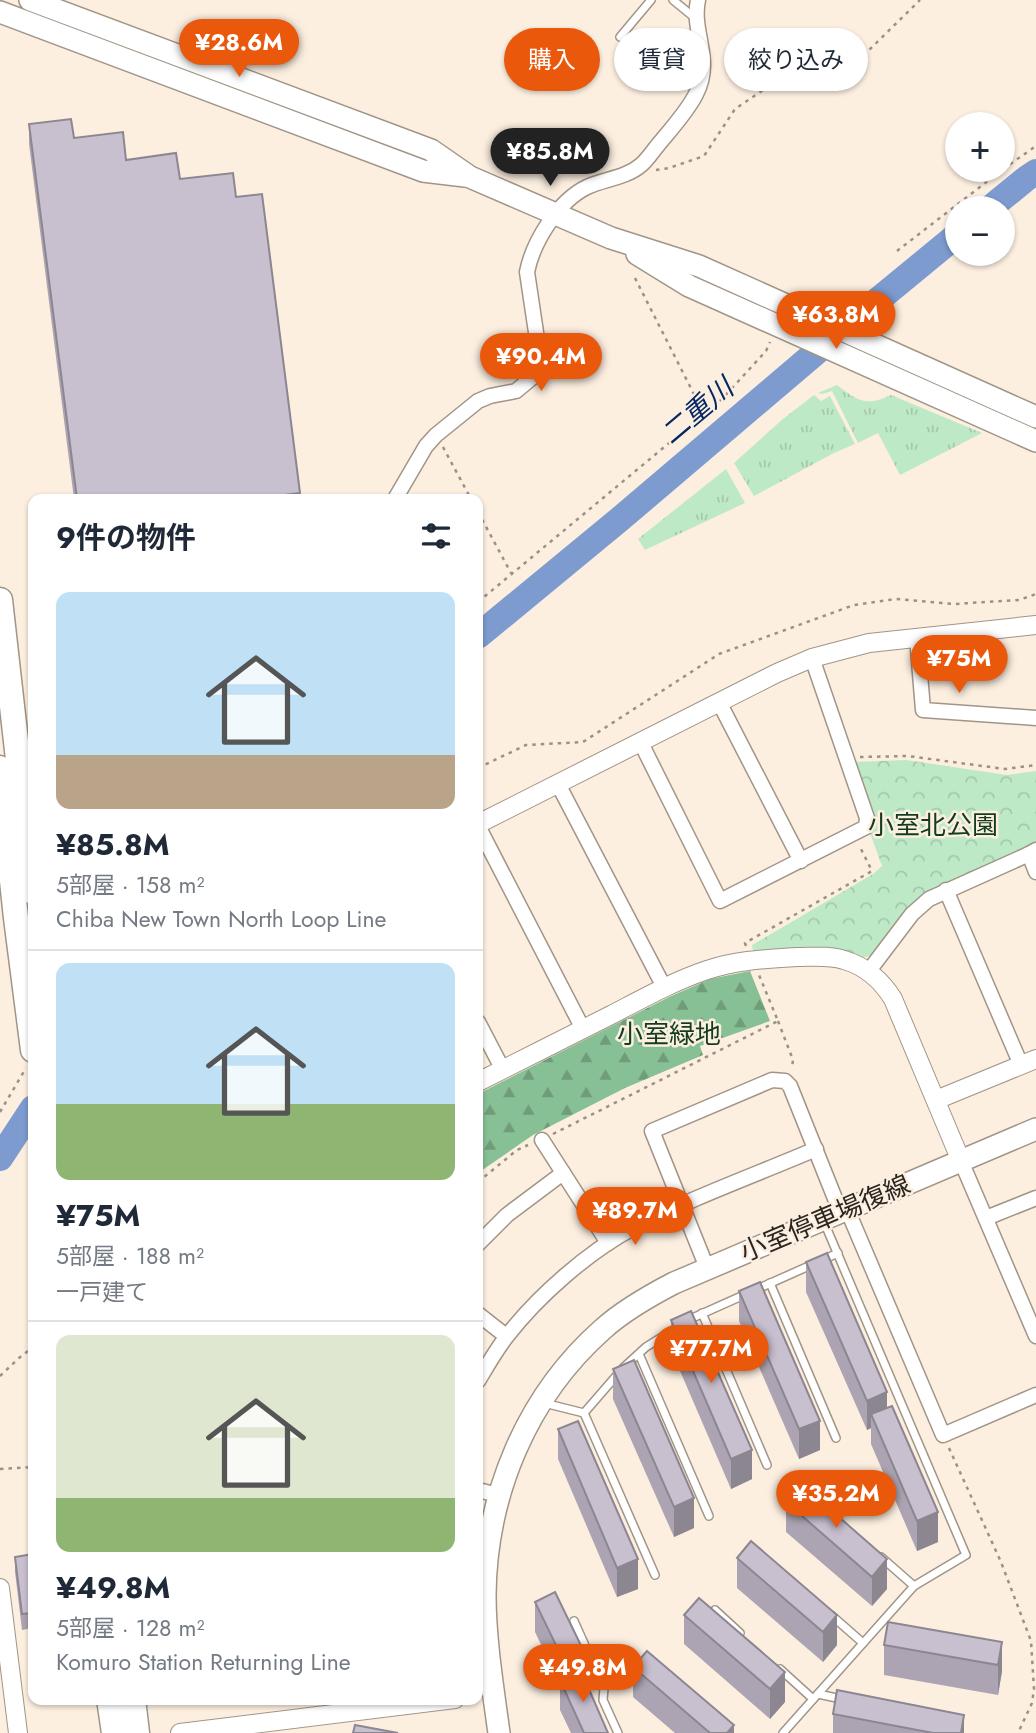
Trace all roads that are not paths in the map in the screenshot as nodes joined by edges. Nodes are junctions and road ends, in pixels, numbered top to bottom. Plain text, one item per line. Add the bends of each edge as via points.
1 (30, 0) edge
2 (651, 0) edge
3 (673, 0) edge
4 (698, 0) edge
5 (0, 12) edge
6 (695, 19) junction
7 (628, 28) edge
8 (470, 177) junction
9 (557, 214) junction
10 (611, 238) junction
11 (1036, 417) edge
12 (1036, 441) edge
13 (398, 494) edge
14 (0, 600) edge
15 (1036, 625) edge
16 (917, 637) junction
17 (812, 658) junction
18 (719, 702) junction
19 (1036, 718) edge
20 (640, 743) junction
21 (0, 776) edge
22 (558, 784) junction
23 (483, 822) edge
24 (483, 835) edge
25 (28, 848) edge
26 (1032, 852) edge
27 (801, 861) junction
28 (1036, 872) edge
29 (946, 890) junction
30 (868, 972) junction
31 (664, 987) junction
32 (28, 1010) edge
33 (583, 1029) junction
34 (483, 1032) edge
35 (1029, 1062) edge
36 (503, 1070) junction
37 (483, 1080) edge
38 (936, 1100) junction
39 (1036, 1129) edge
40 (542, 1140) road end
41 (816, 1149) junction
42 (961, 1161) junction
43 (563, 1173) junction
44 (1036, 1198) edge
45 (682, 1206) junction
46 (837, 1213) junction
47 (986, 1218) junction
48 (483, 1239) edge
49 (608, 1243) junction
50 (838, 1254) junction
51 (707, 1268) junction
52 (770, 1283) junction
53 (702, 1313) junction
54 (483, 1318) edge
55 (506, 1336) junction
56 (1036, 1336) edge
57 (639, 1354) junction
58 (483, 1373) edge
59 (1036, 1395) edge
60 (540, 1401) junction
61 (584, 1413) junction
62 (836, 1438) dead end
63 (767, 1465) dead end
64 (488, 1492) edge
65 (709, 1516) dead end
66 (873, 1550) edge
67 (655, 1575) dead end
68 (914, 1586) junction
69 (0, 1588) edge
70 (823, 1607) edge
71 (715, 1611) edge
72 (574, 1621) dead end
73 (876, 1628) junction
74 (889, 1631) edge
75 (744, 1637) edge
76 (863, 1643) junction
77 (774, 1664) edge
78 (486, 1696) edge
79 (816, 1697) junction
80 (858, 1702) edge
81 (110, 1705) edge
82 (134, 1705) edge
83 (414, 1705) edge
84 (18, 1733) edge
85 (114, 1733) edge
86 (137, 1733) edge
87 (180, 1733) edge
88 (499, 1733) edge
89 (618, 1733) edge
90 (783, 1733) edge

1 - 8 main road via 431,150
2 - 7 lane
3 - 6 lane
4 - 6 street
5 - 8 main road via 423,171
6 - 9 street via 704,74 697,92 642,165 586,187
8 - 9 main road
9 - 10 main road
9 - 13 street via 538,241 527,272 540,359 534,376 516,391 478,401 436,435
10 - 11 main road via 699,265
10 - 12 main road via 689,286
14 - 25 highway
15 - 16 street
16 - 17 street via 869,643
16 - 19 street via 923,710
17 - 18 street
17 - 27 street via 867,818 866,827
18 - 20 street
18 - 27 street
20 - 22 street
20 - 27 street via 720,901
21 - 32 highway
22 - 23 street
22 - 31 street
24 - 33 street
26 - 28 street
26 - 29 street
29 - 30 street via 912,914
29 - 35 street
30 - 31 street via 831,957 752,960 705,970
30 - 38 street via 893,999
31 - 33 street
33 - 36 street
34 - 36 street
35 - 38 street
36 - 37 street
38 - 42 street
39 - 42 main road, 小室停車場復線
40 - 43 street
41 - 45 street
41 - 45 street via 785,1081 772,1080 652,1131
41 - 46 street
42 - 46 main road, 小室停車場復線
42 - 47 street
43 - 48 street
43 - 49 street
44 - 47 street
45 - 49 street
45 - 51 street
46 - 50 lane
46 - 51 main road, 小室停車場復線
46 - 59 street via 943,1435
47 - 56 street
49 - 55 street via 565,1275
50 - 52 lane
50 - 68 lane via 965,1555
51 - 60 main road, 小室停車場復線 via 646,1297 603,1329
52 - 53 lane
52 - 62 lane
53 - 57 lane
53 - 63 lane
54 - 55 street
55 - 58 street
57 - 61 lane
57 - 65 lane
60 - 61 lane
60 - 64 main road, 小室停車場復線
61 - 67 lane
64 - 78 main road, 小室停車場復線 via 492,1526 485,1595
66 - 68 lane
68 - 73 lane
69 - 84 street
70 - 76 lane
71 - 75 lane
72 - 89 lane
73 - 74 lane
73 - 76 lane
76 - 79 lane
77 - 79 lane
78 - 88 main road, 小室停車場復線
79 - 80 lane
79 - 90 lane
81 - 85 highway
82 - 86 highway
83 - 87 street

